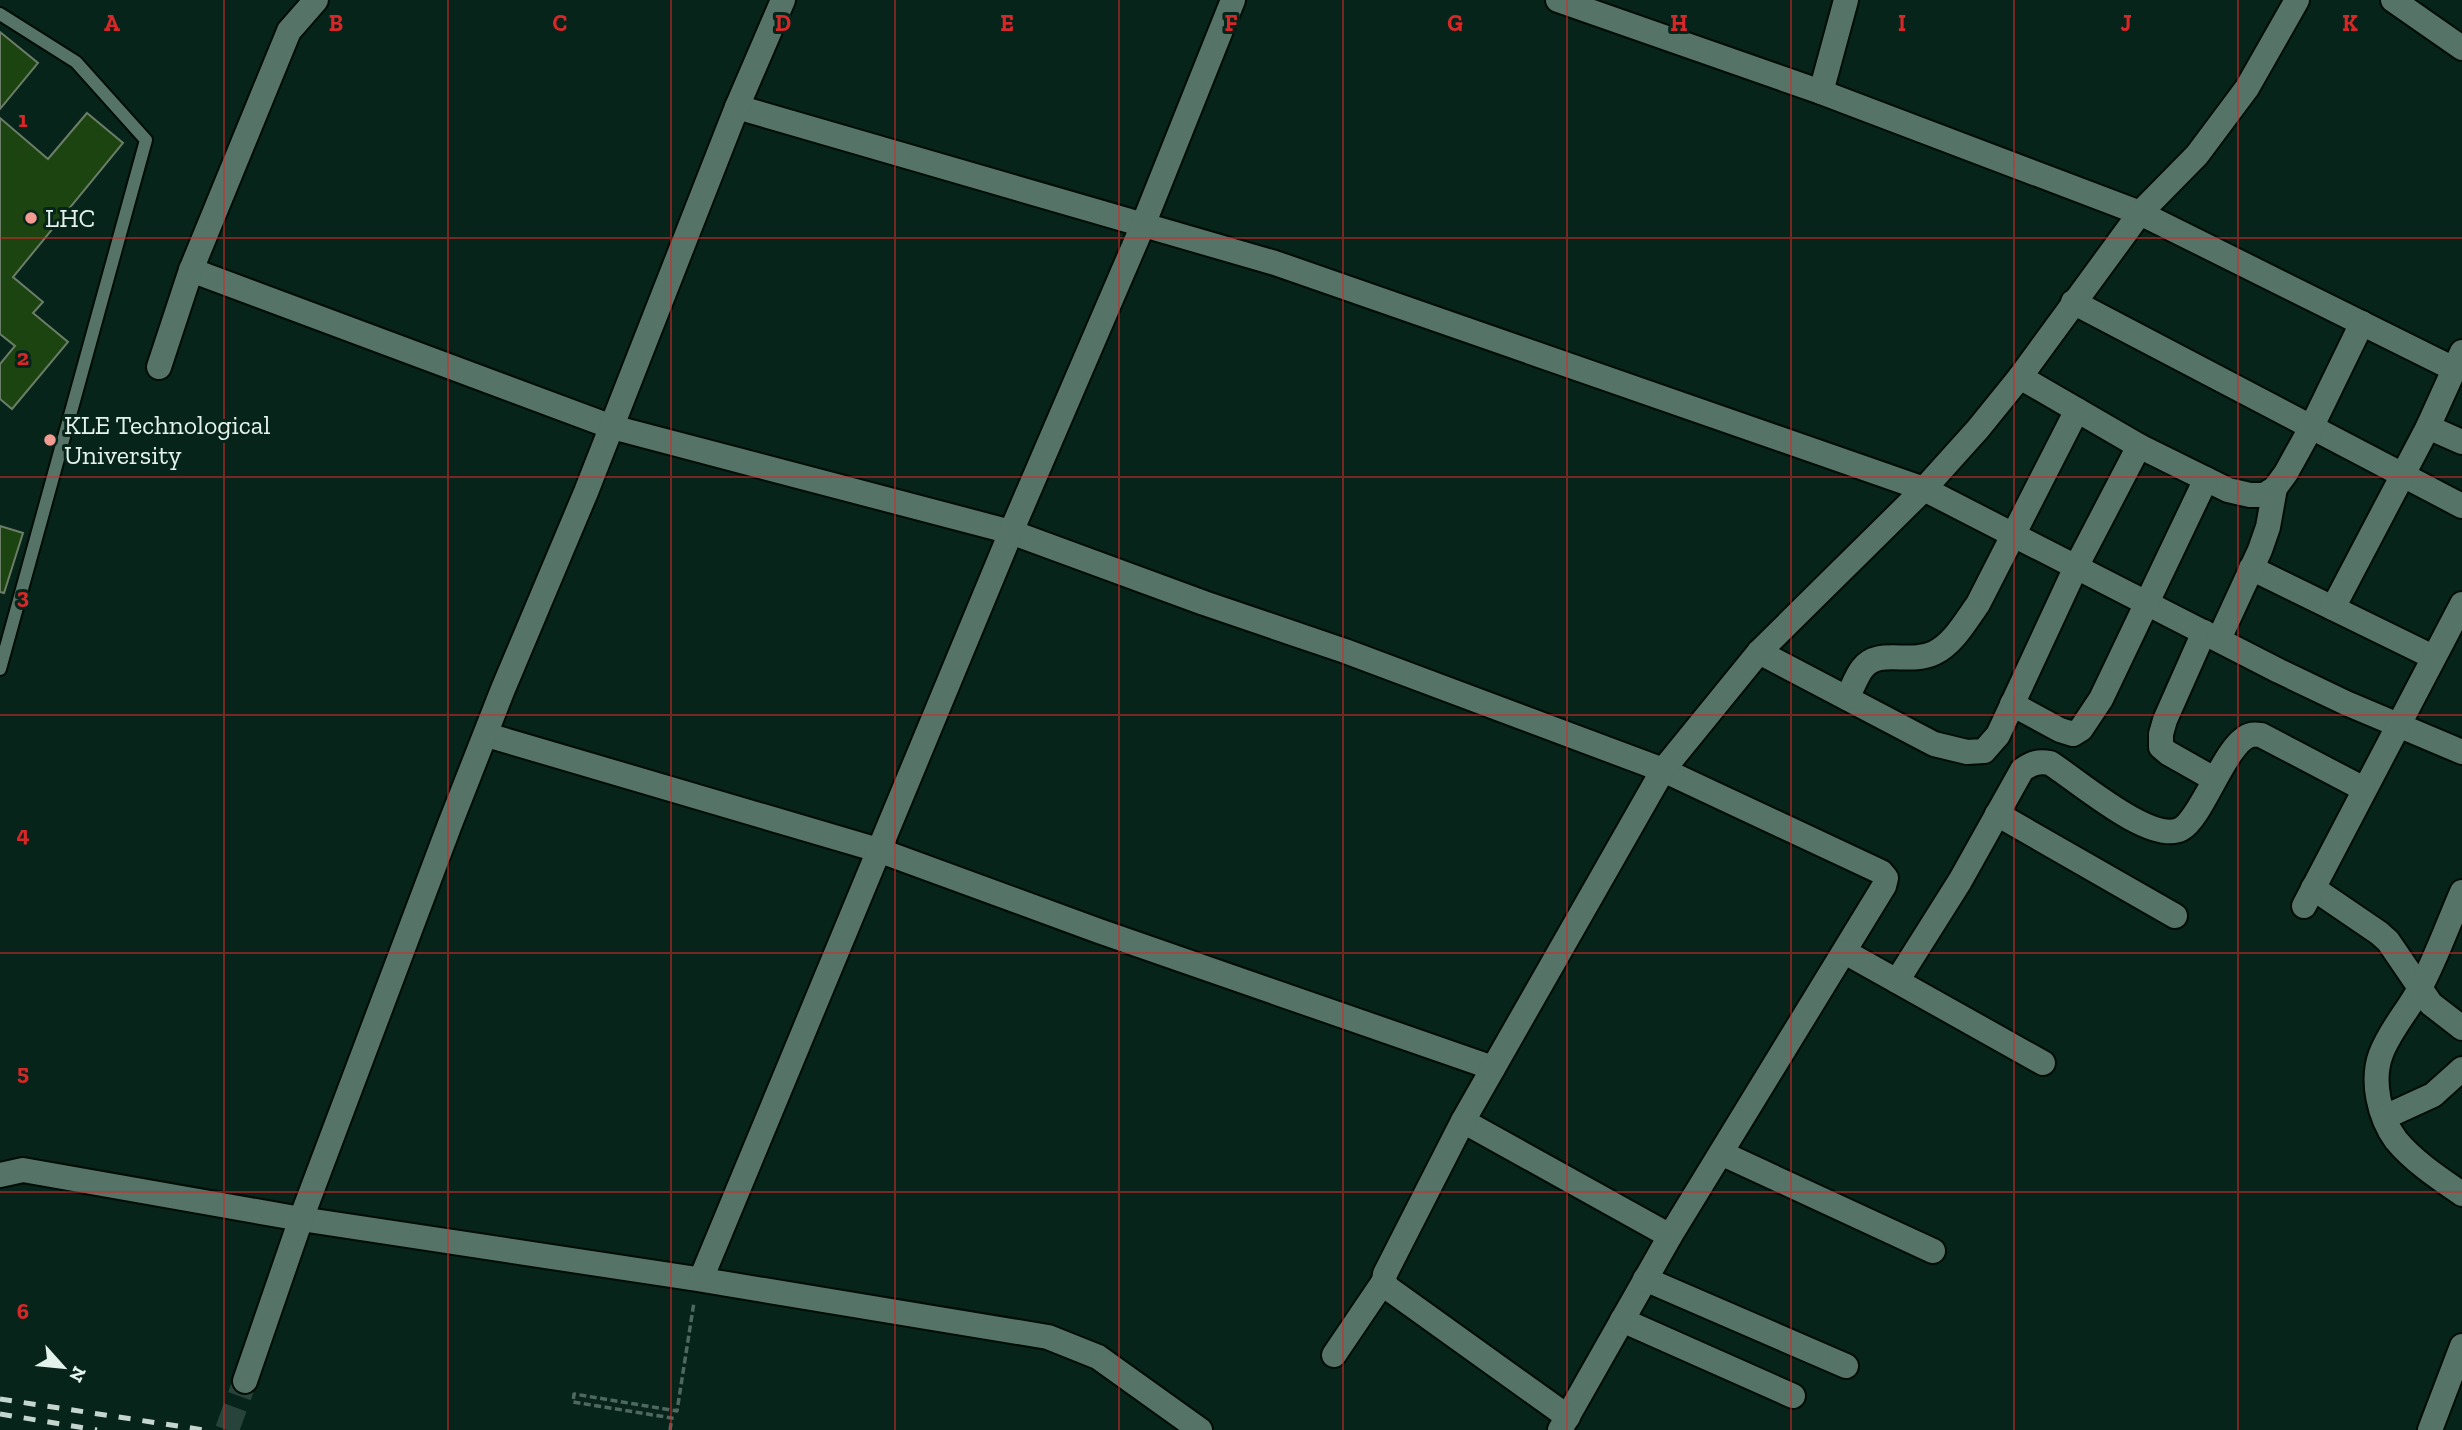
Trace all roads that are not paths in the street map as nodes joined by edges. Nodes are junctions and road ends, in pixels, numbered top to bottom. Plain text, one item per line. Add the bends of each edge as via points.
1 (316, 0) edge
2 (783, 0) edge
3 (1233, 0) edge
4 (1558, 0) edge
5 (1846, 0) edge
6 (2297, 0) edge
7 (2393, 0) edge
8 (0, 14) edge
9 (2462, 48) edge
10 (1821, 92) junction
11 (737, 107) junction
12 (2140, 213) junction
13 (1143, 225) junction
14 (191, 270) junction
15 (2073, 302) junction
16 (2362, 323) junction
17 (2458, 360) edge
18 (159, 367) dead end
19 (2020, 377) junction
20 (2077, 410) junction
21 (2312, 426) junction
22 (612, 427) junction
23 (2428, 427) junction
24 (2462, 442) edge
25 (2139, 446) junction
26 (2403, 475) junction
27 (2206, 479) junction
28 (2275, 488) junction
29 (1924, 489) junction
30 (2462, 506) edge
31 (1011, 532) junction
32 (2014, 535) junction
33 (2076, 568) junction
34 (2252, 568) junction
35 (2147, 604) junction
36 (2462, 604) edge
37 (2333, 608) junction
38 (2211, 636) junction
39 (1759, 652) junction
40 (2433, 657) junction
41 (0, 669) edge
42 (1847, 698) junction
43 (2012, 704) junction
44 (2398, 725) junction
45 (486, 736) junction
46 (2462, 752) edge
47 (1663, 770) junction
48 (2214, 779) junction
49 (2364, 789) junction
50 (1997, 814) junction
51 (878, 850) junction
52 (2462, 892) edge
53 (2175, 916) dead end
54 (1845, 952) junction
55 (1897, 981) junction
56 (2420, 989) junction
57 (2462, 1028) edge
58 (2043, 1063) dead end
59 (1493, 1068) junction
60 (2462, 1069) edge
61 (2385, 1117) junction
62 (1463, 1121) junction
63 (1721, 1153) junction
64 (0, 1175) edge
65 (2462, 1194) edge
66 (301, 1219) junction
67 (1670, 1236) junction
68 (1933, 1251) dead end
69 (699, 1279) junction
70 (1645, 1279) junction
71 (1384, 1281) junction
72 (1622, 1320) junction
73 (2462, 1346) edge
74 (1334, 1355) dead end
75 (1846, 1366) dead end
76 (245, 1381) tunnel mouth
77 (1793, 1396) dead end
78 (1564, 1423) edge
79 (1200, 1430) edge
80 (2430, 1430) edge

1 - 14 street via 289,31
2 - 11 street
3 - 13 street
4 - 10 street
5 - 10 street
6 - 12 street via 2247,88 2197,155
7 - 9 street
8 - 41 lane via 76,62 146,140
10 - 12 street
11 - 13 street
11 - 22 street
12 - 15 street
12 - 16 street
13 - 29 street via 1275,263
13 - 31 street
14 - 18 street
14 - 22 street
15 - 19 street
15 - 21 street
16 - 17 street
16 - 21 street
17 - 23 street
19 - 20 street
19 - 29 street
20 - 25 street
20 - 32 street
21 - 26 street
21 - 28 street
22 - 31 street
22 - 45 street
23 - 24 street
23 - 26 street
25 - 27 street
25 - 33 street
26 - 30 street
26 - 37 street
27 - 28 street via 2250,495 2264,495
27 - 35 street
28 - 34 street
29 - 32 street
29 - 39 street
31 - 47 street
31 - 51 street
32 - 33 street
32 - 42 street via 1978,604 1944,646 1915,659 1870,660
33 - 35 street
33 - 43 street
34 - 37 street
34 - 38 street
35 - 38 street
35 - 43 street via 2081,730 2073,734 2060,730
36 - 40 street
37 - 40 street
38 - 44 street
38 - 48 street via 2173,697 2161,747
39 - 42 street
39 - 47 street
40 - 44 street
42 - 43 street via 1934,744 1966,752 1984,751 1998,735
44 - 46 street
44 - 49 street
45 - 51 street
45 - 66 street
47 - 54 street via 1881,872 1886,882
47 - 59 street
48 - 49 street via 2240,742 2251,735 2262,736
48 - 50 street via 2189,822 2170,832 2136,821 2050,763 2031,764 2022,770
49 - 56 street via 2308,897 2379,933
50 - 53 street
50 - 55 street
51 - 59 street
51 - 69 street
52 - 56 street
54 - 55 street
54 - 63 street
55 - 58 street
56 - 57 street
56 - 61 street via 2390,1035 2377,1070 2377,1092
59 - 62 street
60 - 61 street via 2433,1095
61 - 65 street via 2395,1139
62 - 67 street
62 - 71 street
63 - 67 street
63 - 68 street
64 - 66 street via 23,1170
66 - 69 street
66 - 76 street
67 - 70 street
69 - 79 street via 1048,1338 1098,1357
70 - 72 street
70 - 75 street
71 - 74 street
71 - 78 street
72 - 77 street
72 - 78 street
73 - 80 street

